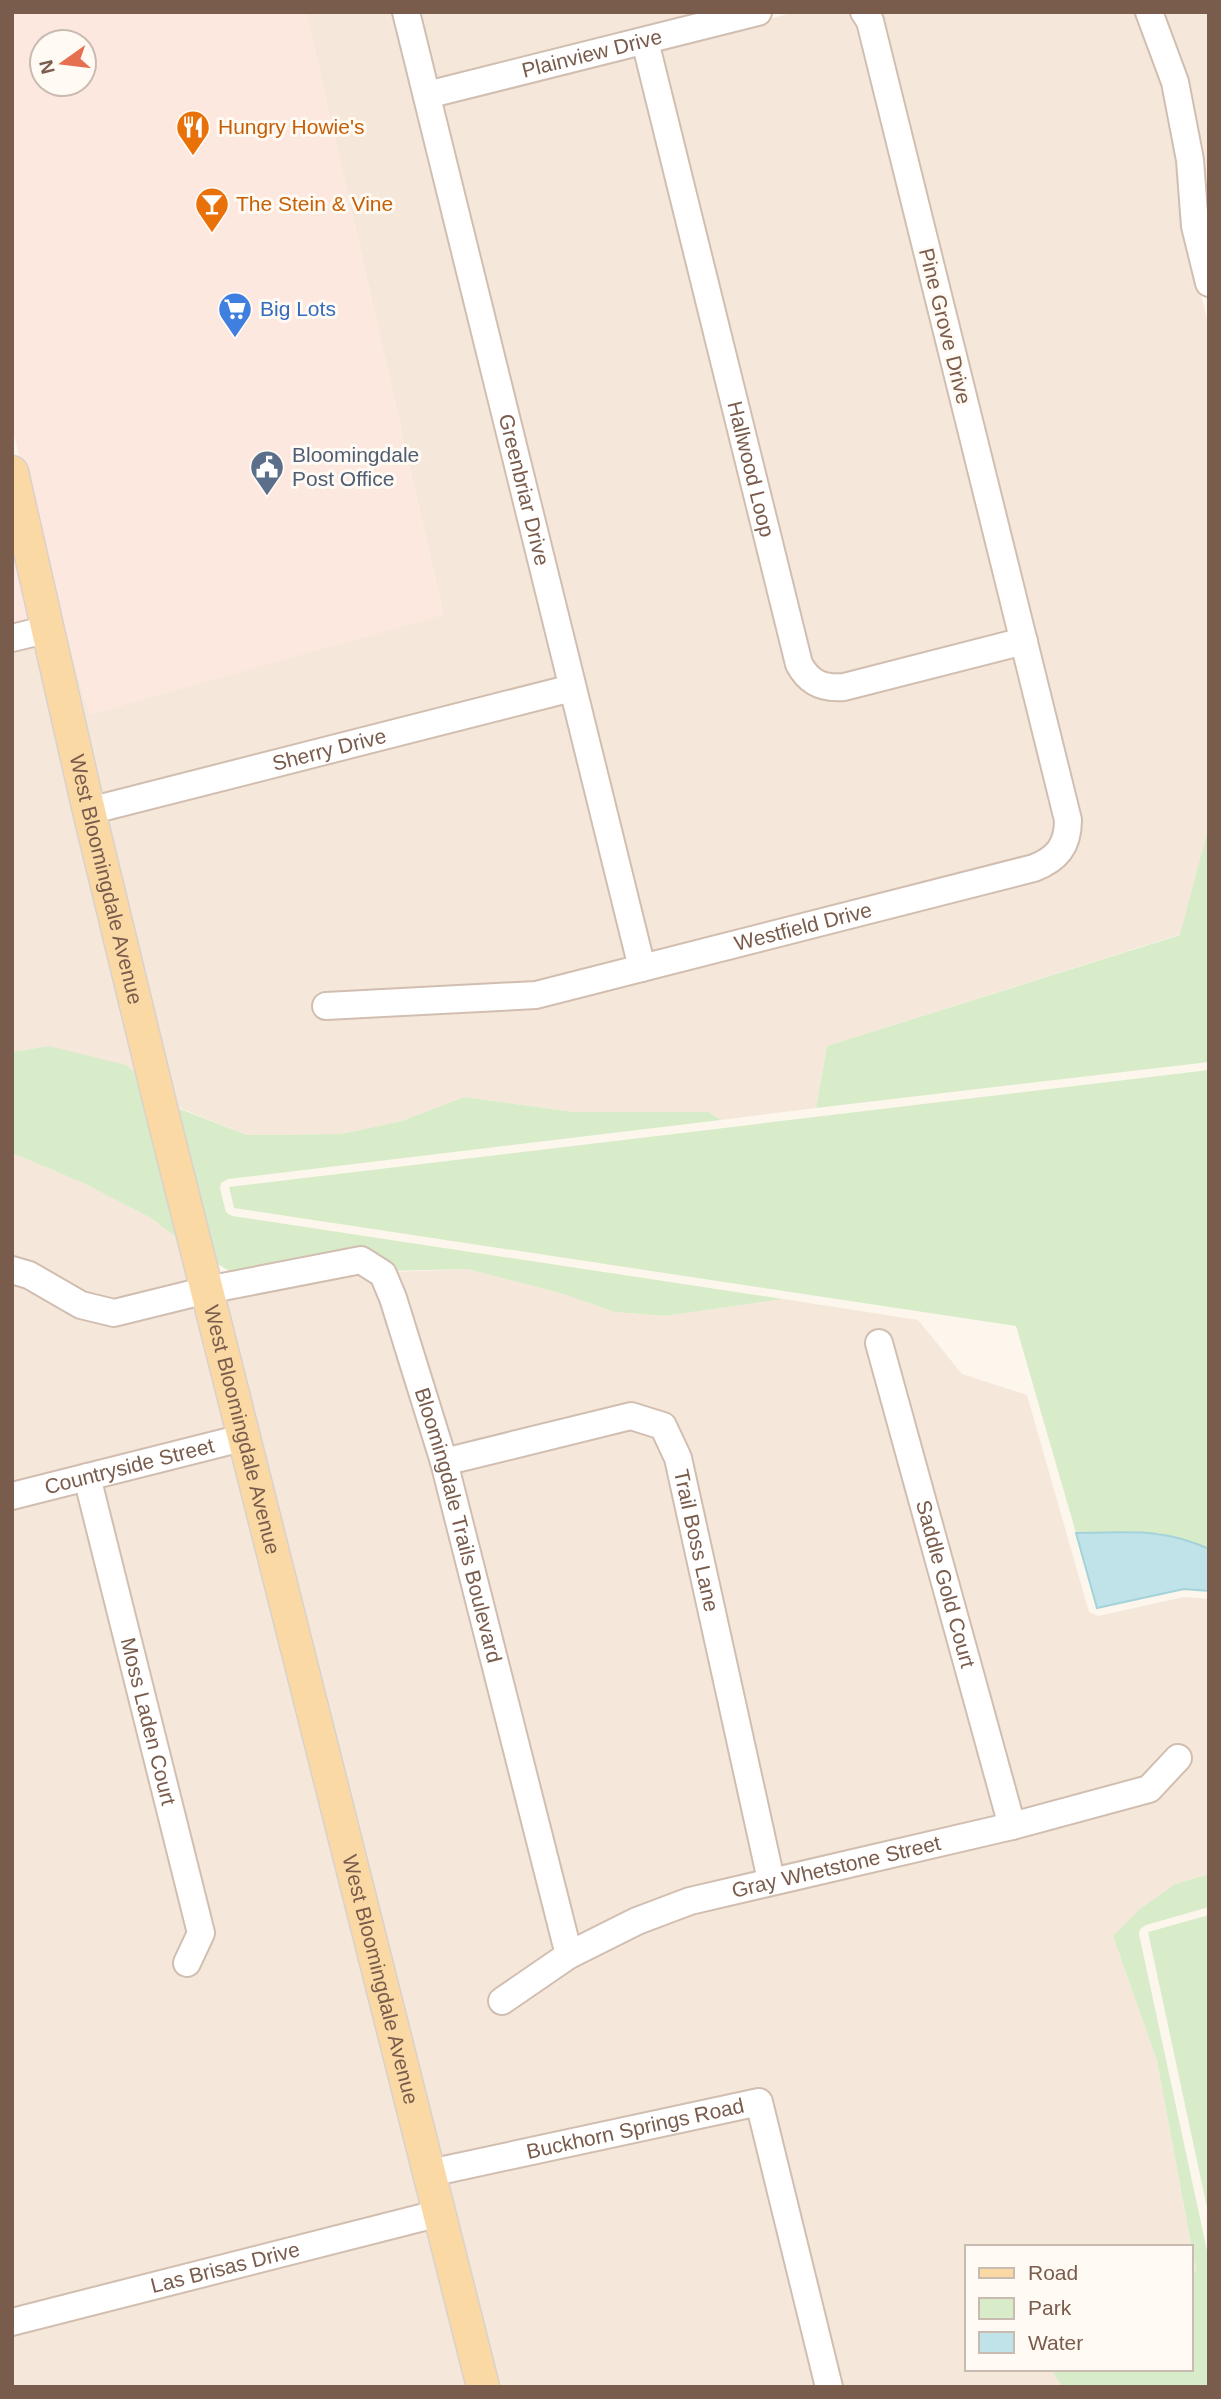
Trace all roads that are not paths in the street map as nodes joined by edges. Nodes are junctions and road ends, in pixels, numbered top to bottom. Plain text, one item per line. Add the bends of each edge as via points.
1 (406, 12) edge
2 (758, 12) edge
3 (864, 12) edge
4 (1149, 12) edge
5 (645, 41) junction
6 (427, 95) junction
7 (1209, 283) edge
8 (12, 472) edge
9 (48, 629) junction
10 (12, 638) edge
11 (1024, 641) junction
12 (572, 688) junction
13 (89, 811) junction
14 (642, 968) junction
15 (326, 1006) dead end
16 (12, 1269) edge
17 (207, 1290) junction
18 (878, 1343) dead end
19 (246, 1437) junction
20 (444, 1462) junction
21 (87, 1477) junction
22 (12, 1496) edge
23 (1178, 1758) dead end
24 (1012, 1826) junction
25 (771, 1880) junction
26 (569, 1955) junction
27 (187, 1962) dead end
28 (502, 2001) dead end
29 (430, 2173) junction
30 (440, 2213) junction
31 (12, 2322) edge
32 (483, 2387) edge
33 (829, 2387) edge

1 - 6 street, Greenbriar Drive
2 - 5 street, Plainview Drive
3 - 11 street, Pine Grove Drive via 870,21
4 - 7 street via 1175,82 1190,160 1195,226
5 - 6 street, Plainview Drive
5 - 11 street, Hallwood Loop via 804,672 824,687 844,687
6 - 12 street, Greenbriar Drive
8 - 9 main road, West Bloomingdale Avenue
9 - 10 street
9 - 13 main road, West Bloomingdale Avenue
11 - 14 street, Westfield Drive via 1068,820 1065,844 1053,858 1034,869
12 - 13 street, Sherry Drive
12 - 14 street, Greenbriar Drive
13 - 17 main road, West Bloomingdale Avenue
14 - 15 street, Westfield Drive via 536,995
16 - 17 street, Bloomingdale Trails Boulevard via 81,1305 114,1313
17 - 19 main road, West Bloomingdale Avenue
17 - 20 street, Bloomingdale Trails Boulevard via 361,1260 383,1274
18 - 24 street, Saddle Gold Court
19 - 21 street, Countryside Street
19 - 29 main road, West Bloomingdale Avenue
20 - 25 street, Trail Boss Lane via 631,1416 663,1426 678,1458
20 - 26 street, Bloomingdale Trails Boulevard
21 - 22 street, Countryside Street
21 - 27 street, Moss Laden Court via 201,1933
23 - 24 street, Gray Whetstone Street via 1149,1789
24 - 25 street, Gray Whetstone Street
25 - 26 street, Gray Whetstone Street via 690,1900
26 - 28 street, Gray Whetstone Street
29 - 30 main road, West Bloomingdale Avenue
29 - 33 street, Buckhorn Springs Road via 759,2102
30 - 31 street, Las Brisas Drive
30 - 32 main road, West Bloomingdale Avenue

